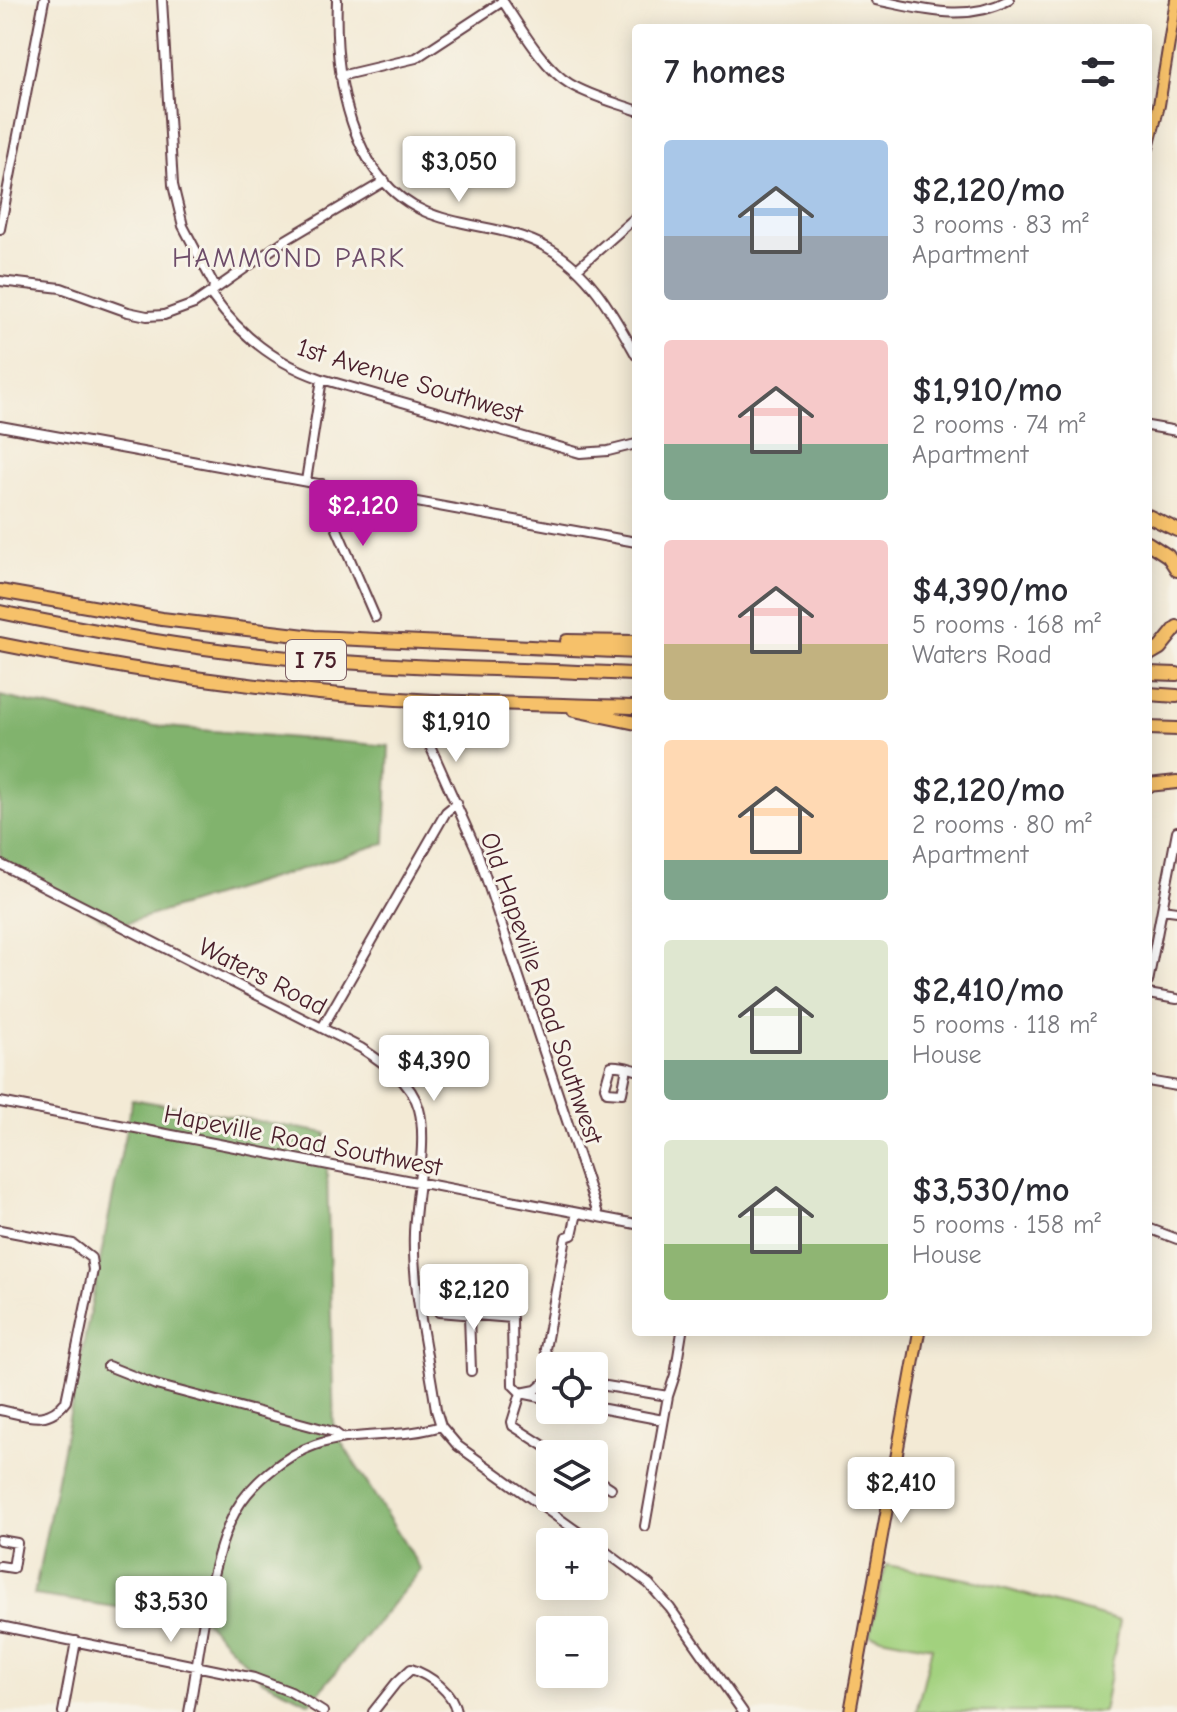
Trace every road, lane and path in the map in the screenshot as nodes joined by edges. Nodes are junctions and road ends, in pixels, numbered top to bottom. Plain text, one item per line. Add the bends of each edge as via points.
1 (44, 0) edge
2 (162, 0) edge
3 (337, 0) edge
4 (502, 0) edge
5 (876, 0) edge
6 (1009, 0) edge
7 (1176, 0) edge
8 (340, 76) junction
9 (632, 109) edge
10 (1152, 132) edge
11 (385, 181) junction
12 (632, 221) edge
13 (0, 229) edge
14 (577, 269) junction
15 (0, 281) edge
16 (213, 290) junction
17 (632, 348) edge
18 (322, 379) junction
19 (0, 426) edge
20 (1152, 427) edge
21 (1177, 431) edge
22 (632, 445) edge
23 (306, 481) junction
24 (322, 484) junction
25 (1152, 518) edge
26 (1177, 530) edge
27 (632, 541) edge
28 (1152, 546) edge
29 (1177, 570) edge
30 (0, 591) edge
31 (0, 612) edge
32 (375, 617) dead end
33 (1177, 627) edge
34 (632, 642) edge
35 (0, 644) edge
36 (483, 646) junction
37 (632, 652) edge
38 (1152, 653) edge
39 (1152, 673) edge
40 (632, 674) edge
41 (1177, 674) edge
42 (1152, 694) edge
43 (1177, 696) edge
44 (555, 705) junction
45 (632, 707) edge
46 (632, 722) edge
47 (1152, 728) edge
48 (1177, 729) edge
49 (427, 739) dead end
50 (1177, 782) edge
51 (1152, 785) edge
52 (457, 803) junction
53 (1177, 831) edge
54 (0, 864) edge
55 (1162, 909) junction
56 (1177, 911) edge
57 (1152, 961) edge
58 (1152, 995) edge
59 (1177, 999) edge
60 (322, 1028) junction
61 (1152, 1082) edge
62 (1177, 1086) edge
63 (0, 1102) edge
64 (418, 1183) junction
65 (577, 1213) junction
66 (599, 1217) junction
67 (632, 1223) edge
68 (0, 1230) edge
69 (1152, 1230) edge
70 (1177, 1239) edge
71 (439, 1312) dead end
72 (469, 1315) junction
73 (681, 1336) edge
74 (918, 1336) edge
75 (546, 1352) edge
76 (108, 1366) dead end
77 (471, 1371) dead end
78 (608, 1386) edge
79 (536, 1390) edge
80 (521, 1393) junction
81 (536, 1396) edge
82 (668, 1396) junction
83 (0, 1410) edge
84 (608, 1410) edge
85 (663, 1420) junction
86 (441, 1426) junction
87 (342, 1438) junction
88 (536, 1441) edge
89 (608, 1486) edge
90 (611, 1488) dead end
91 (645, 1526) dead end
92 (573, 1528) edge
93 (0, 1540) edge
94 (608, 1553) edge
95 (0, 1566) edge
96 (0, 1626) edge
97 (76, 1641) junction
98 (198, 1666) junction
99 (63, 1712) edge
100 (189, 1712) edge
101 (323, 1712) edge
102 (373, 1712) edge
103 (456, 1712) edge
104 (743, 1712) edge
105 (850, 1712) edge

1 - 13 street
2 - 16 street, 1st Avenue Southwest via 173,185 183,226
3 - 8 street
4 - 8 street via 416,58
4 - 9 street via 567,83
5 - 6 street via 968,14
7 - 10 main road
8 - 11 street via 352,126
11 - 14 street via 423,211 520,235
11 - 16 street
12 - 14 street
14 - 17 street via 601,295
15 - 16 street via 61,288 147,316 181,310
16 - 18 street, 1st Avenue Southwest via 223,310 255,343
18 - 22 street, 1st Avenue Southwest via 580,453
18 - 23 street
19 - 23 street
20 - 21 street
23 - 24 street
24 - 27 street
24 - 32 street
25 - 26 highway
28 - 29 highway
30 - 36 highway via 238,630
31 - 40 highway, I 75 via 109,634 290,658
33 - 38 highway
34 - 36 highway
35 - 44 highway, I 75 via 222,682 323,693
36 - 37 highway
39 - 41 highway
42 - 43 highway
44 - 45 highway, I 75
44 - 46 highway
47 - 48 highway
49 - 52 street, Old Hapeville Road Southwest
50 - 51 highway
52 - 60 street via 446,812
52 - 66 street, Old Hapeville Road Southwest
53 - 55 street
54 - 60 street, Waters Road
55 - 56 street
55 - 57 street
58 - 59 street
60 - 64 street, Waters Road via 378,1059 413,1094 422,1123
61 - 62 street
63 - 64 street, Hapeville Road Southwest
64 - 65 street, Hapeville Road Southwest
64 - 86 street, Waters Road via 415,1269
65 - 66 street, Hapeville Road Southwest
65 - 75 street via 572,1235 566,1237
66 - 67 street
68 - 83 street via 73,1244 91,1258 93,1270 66,1401 52,1415 40,1417
69 - 70 street
71 - 72 street
72 - 77 street
72 - 80 street via 512,1318 513,1385
73 - 82 street
74 - 105 main road
76 - 87 street via 156,1385
78 - 82 street
79 - 80 street
80 - 81 street
80 - 88 street via 513,1426
82 - 85 street
84 - 85 street
85 - 91 street
86 - 87 street
86 - 92 street via 458,1446
87 - 98 street via 290,1457 237,1508 214,1573
89 - 90 street
93 - 95 street via 17,1543 13,1568
94 - 104 street via 649,1584 670,1608
96 - 97 street
97 - 98 street
97 - 99 street
98 - 100 street
98 - 101 street via 254,1678
102 - 103 street via 411,1669 424,1673 453,1698

